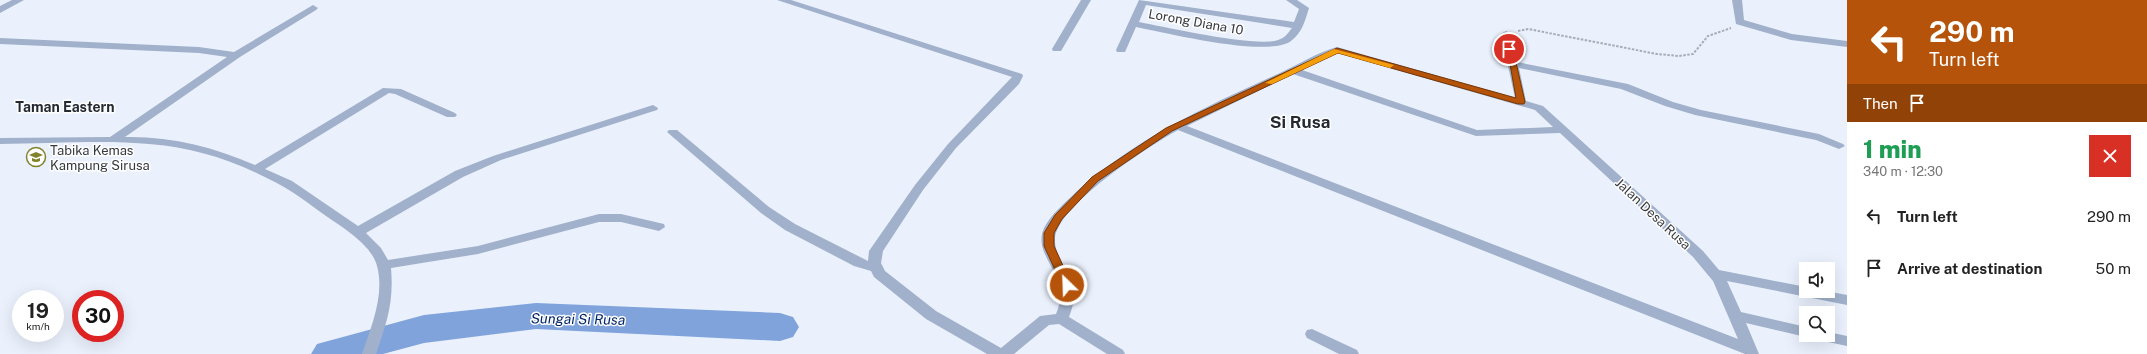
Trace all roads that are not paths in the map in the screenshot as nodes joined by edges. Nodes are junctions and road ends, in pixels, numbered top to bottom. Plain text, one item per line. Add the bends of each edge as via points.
1 (18, 0) edge
2 (782, 0) edge
3 (1086, 0) edge
4 (1292, 0) edge
5 (1737, 0) edge
6 (1144, 1) edge
7 (313, 8) dead end
8 (0, 10) edge
9 (1133, 24) junction
10 (1298, 26) junction
11 (1506, 34) road end
12 (0, 41) edge
13 (1847, 44) edge
14 (1058, 49) dead end
15 (1121, 50) dead end
16 (236, 55) junction
17 (1512, 64) junction
18 (1294, 71) junction
19 (1521, 102) junction
20 (654, 108) dead end
21 (451, 116) dead end
22 (1177, 126) junction
23 (1563, 130) junction
24 (673, 132) dead end
25 (113, 140) junction
26 (0, 141) edge
27 (1839, 146) dead end
28 (257, 169) junction
29 (659, 227) dead end
30 (358, 232) junction
31 (384, 265) junction
32 (876, 268) junction
33 (1715, 274) junction
34 (1847, 300) edge
35 (1736, 316) junction
36 (1061, 319) junction
37 (1799, 330) edge
38 (1312, 334) dead end
39 (1835, 338) edge
40 (1847, 341) edge
41 (1751, 351) edge
42 (369, 354) edge
43 (999, 354) edge
44 (1004, 354) edge
45 (1118, 354) edge
46 (1352, 354) edge

1 - 8 street
2 - 32 street via 1018,76 952,146 919,188 876,251
3 - 14 street
4 - 10 street via 1304,8
5 - 13 street via 1739,22 1791,36
6 - 9 street
6 - 10 street
7 - 16 street
9 - 10 street, Lorong Diana 10 via 1254,45 1271,45 1290,39
9 - 15 street
11 - 17 street
12 - 16 street via 199,50
16 - 25 street
17 - 19 street
17 - 27 street via 1624,86 1699,113 1819,137
18 - 19 street, Jalan Desa Rusa via 1337,50
18 - 22 street, Jalan Desa Rusa
18 - 23 street via 1476,133
19 - 23 street, Jalan Desa Rusa via 1539,108
20 - 30 street via 497,158 465,171
21 - 28 street via 397,91 388,90
22 - 36 street, Jalan Desa Rusa via 1095,179 1058,217 1049,233 1049,246 1067,285 1068,299
22 - 41 street
23 - 33 street, Jalan Desa Rusa via 1698,254
24 - 32 street via 771,215 859,263
25 - 26 street
25 - 28 street via 145,140 205,150
28 - 30 street via 288,184
29 - 31 street via 621,218 599,218 478,250
30 - 31 street via 376,251
31 - 42 street via 386,292 381,319
32 - 43 street via 879,274 931,315
33 - 34 street
33 - 35 street, Jalan Desa Rusa
35 - 37 street
35 - 41 street, Jalan Desa Rusa
36 - 44 street via 1045,320
36 - 45 street
38 - 46 street
39 - 40 street

